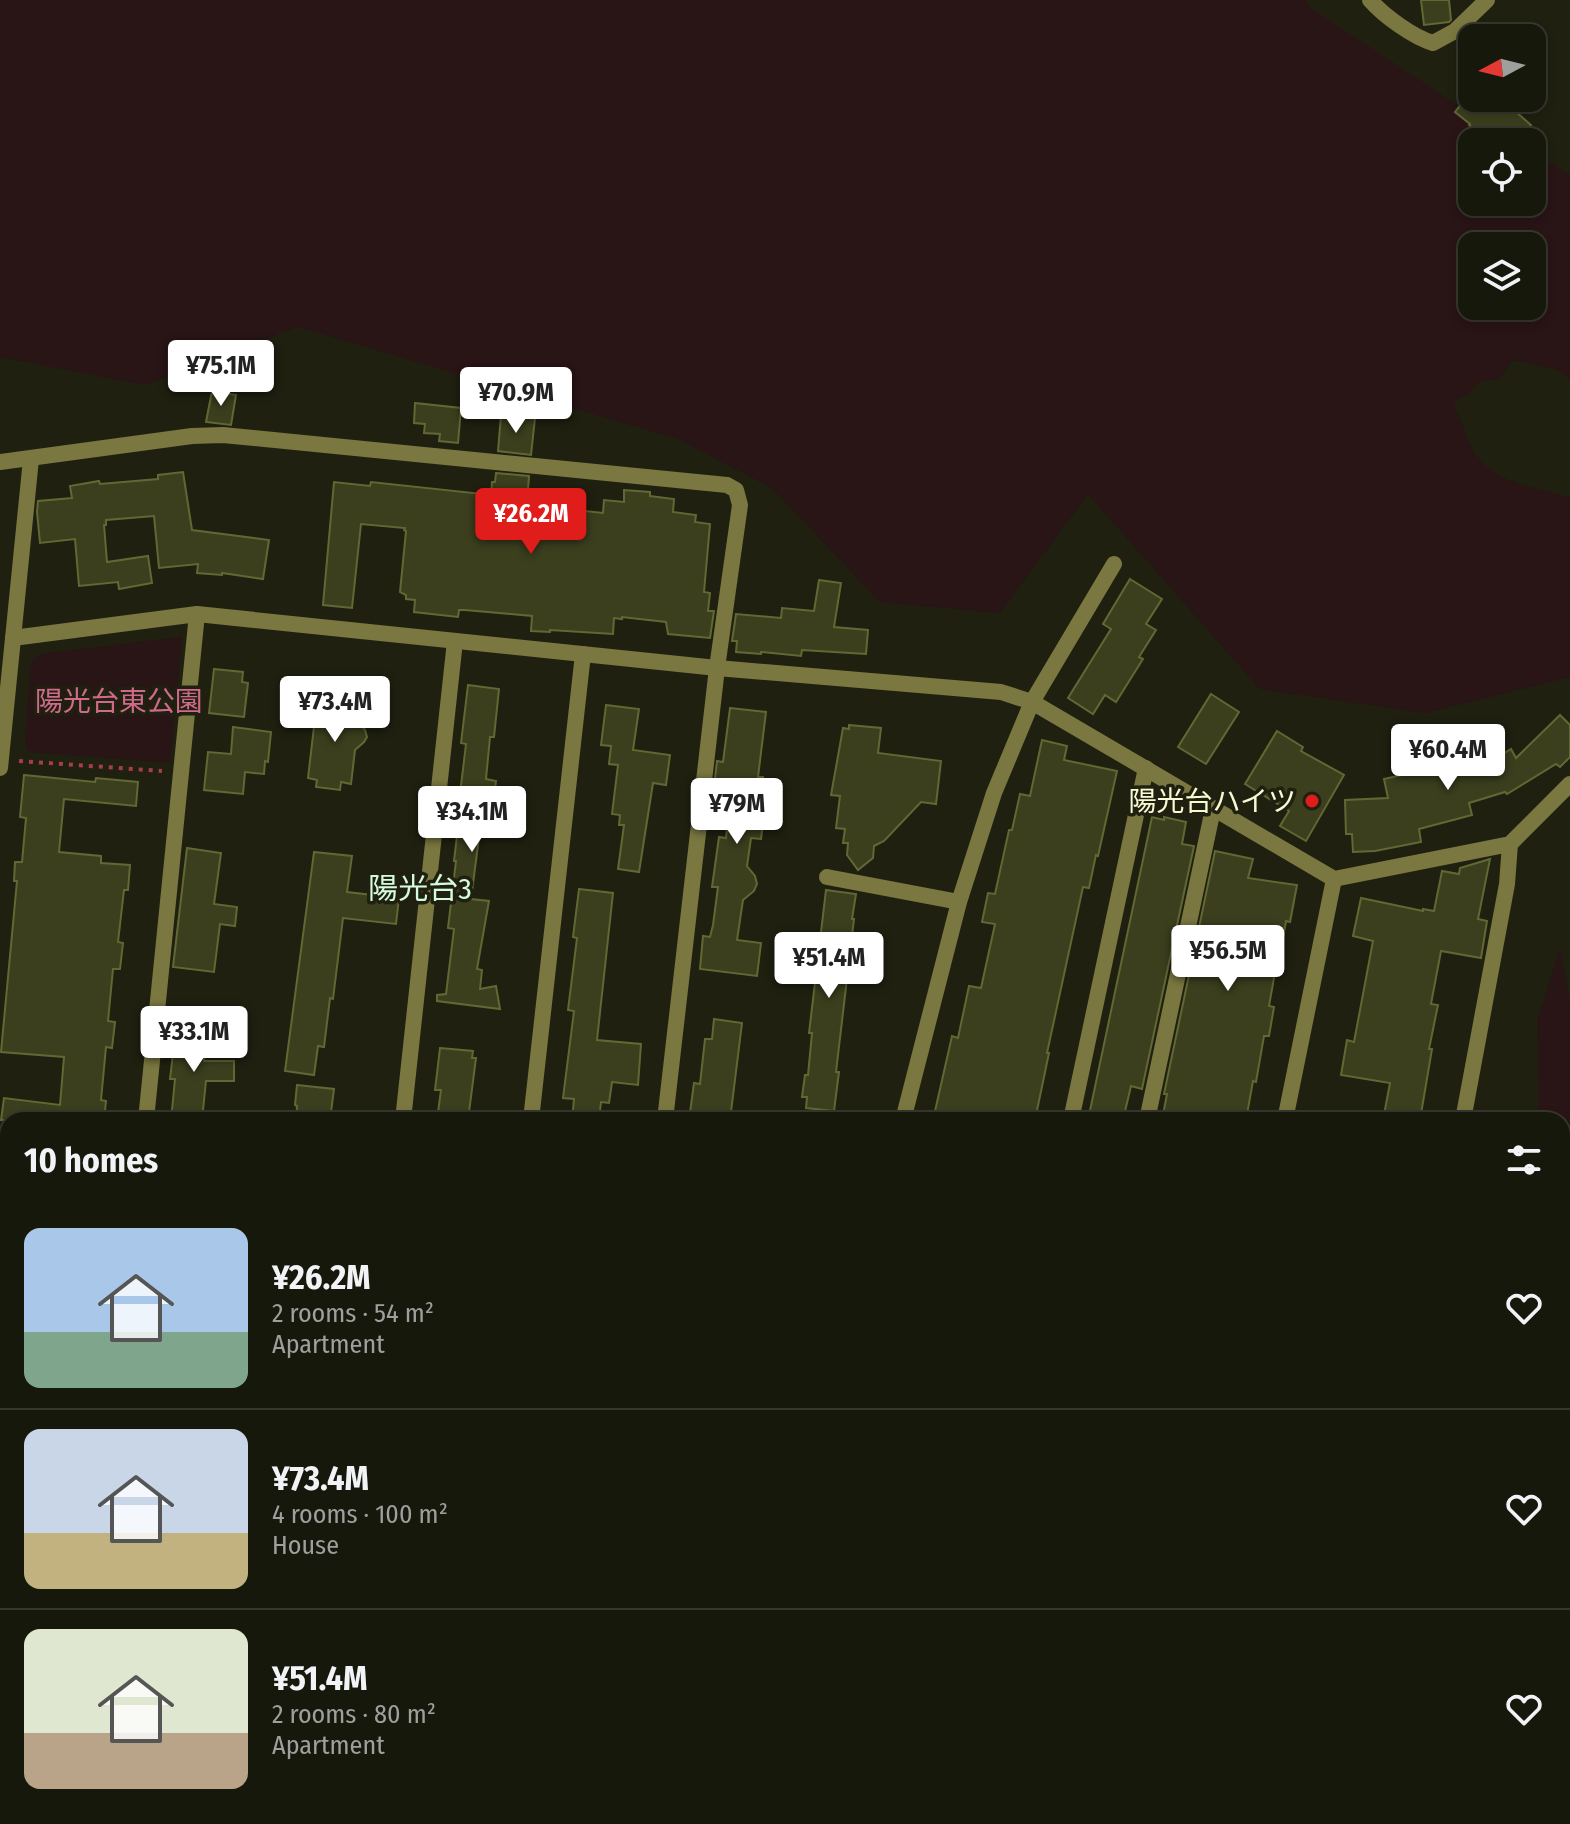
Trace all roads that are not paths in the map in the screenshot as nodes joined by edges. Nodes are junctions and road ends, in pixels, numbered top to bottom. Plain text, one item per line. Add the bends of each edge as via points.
1 (1370, 0) edge
2 (1487, 0) edge
3 (31, 459) junction
4 (0, 462) edge
5 (1114, 564) dead end
6 (197, 614) junction
7 (13, 638) junction
8 (455, 641) junction
9 (583, 654) junction
10 (717, 668) junction
11 (1032, 702) junction
12 (1, 760) edge
13 (0, 768) edge
14 (1146, 768) junction
15 (1570, 784) edge
16 (1213, 809) junction
17 (1510, 844) junction
18 (827, 877) dead end
19 (1334, 879) junction
20 (959, 902) junction
21 (147, 1112) edge
22 (404, 1112) edge
23 (532, 1112) edge
24 (666, 1112) edge
25 (905, 1112) edge
26 (1073, 1112) edge
27 (1149, 1112) edge
28 (1287, 1112) edge
29 (1464, 1112) edge

1 - 2 street via 1433,43 1455,31
3 - 4 street
3 - 7 street
3 - 10 street via 223,435 727,485 736,490 740,505
5 - 11 street
6 - 7 street
6 - 8 street
6 - 21 street
7 - 12 street
8 - 9 street
8 - 22 street
9 - 10 street
9 - 23 street
10 - 11 street via 1001,692
10 - 24 street
11 - 14 street
11 - 20 street via 994,793
12 - 13 street
14 - 16 street
14 - 26 street
15 - 17 street
16 - 19 street
16 - 27 street
17 - 19 street
17 - 29 street
18 - 20 street
19 - 28 street
20 - 25 street

